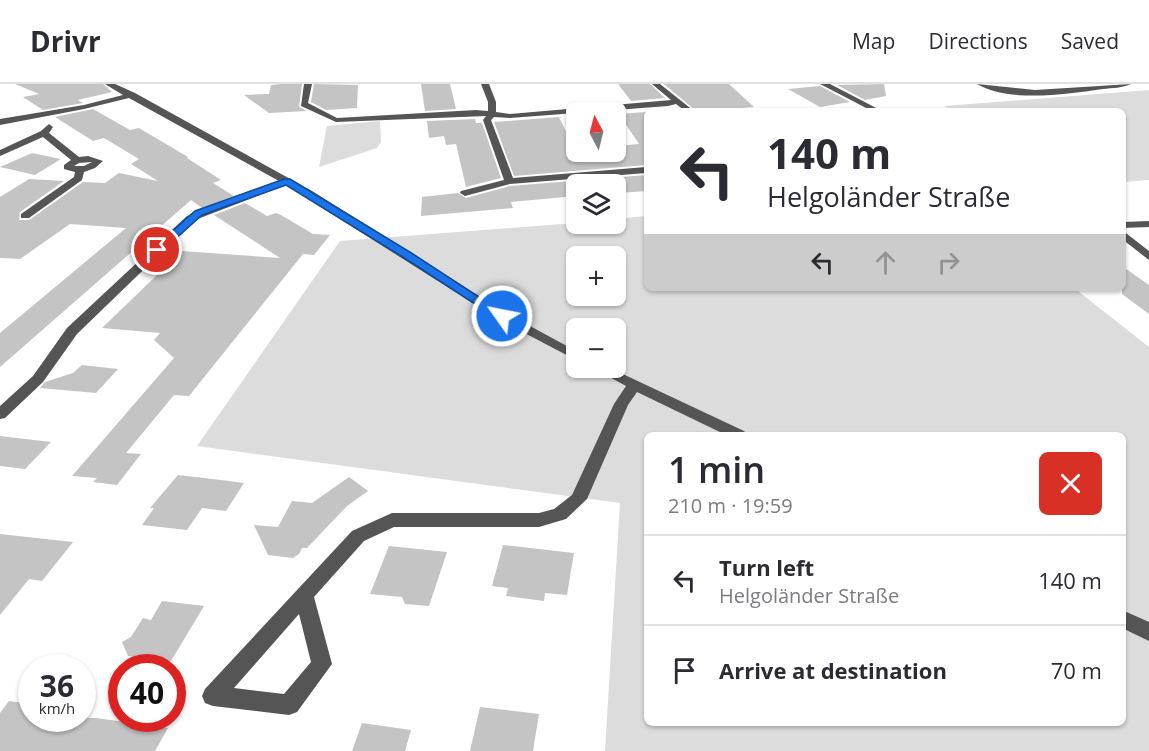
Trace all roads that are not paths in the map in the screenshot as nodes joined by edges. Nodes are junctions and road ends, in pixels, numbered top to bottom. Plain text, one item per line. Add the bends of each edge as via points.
1 (109, 84) edge
2 (308, 84) edge
3 (485, 84) edge
4 (656, 84) edge
5 (824, 84) edge
6 (981, 84) edge
7 (1127, 84) edge
8 (132, 95) junction
9 (677, 101) junction
10 (84, 107) junction
11 (686, 108) edge
12 (872, 108) edge
13 (493, 113) junction
14 (45, 115) junction
15 (54, 120) junction
16 (0, 122) edge
17 (44, 133) junction
18 (51, 141) junction
19 (21, 144) junction
20 (0, 153) edge
21 (644, 170) edge
22 (287, 181) junction
23 (510, 181) junction
24 (465, 193) dead end
25 (25, 216) dead end
26 (1149, 224) edge
27 (1126, 225) edge
28 (1126, 237) edge
29 (1149, 257) edge
30 (566, 351) edge
31 (621, 378) edge
32 (635, 385) junction
33 (0, 414) edge
34 (733, 432) edge
35 (304, 595) junction
36 (1126, 621) edge
37 (1149, 632) edge

1 - 8 street
2 - 13 street via 304,104 336,120
3 - 13 street
4 - 9 street
5 - 12 street
6 - 7 street via 1019,93
8 - 10 street
8 - 22 street
9 - 11 street
9 - 13 street via 510,116
10 - 14 street
10 - 15 street
13 - 23 street via 487,120
14 - 15 street
14 - 16 street
15 - 17 street
17 - 18 street
17 - 19 street
18 - 19 street
18 - 25 street via 79,165 79,178
19 - 20 street
21 - 23 street
22 - 30 street via 502,316
22 - 33 street via 191,218 72,331 38,379
23 - 24 street
26 - 27 street
28 - 29 street
31 - 32 street
32 - 34 street
32 - 35 street via 621,404 579,499 560,514 539,520 392,520 358,536
35 - 35 street via 277,624 213,696 289,705 322,664
36 - 37 street

